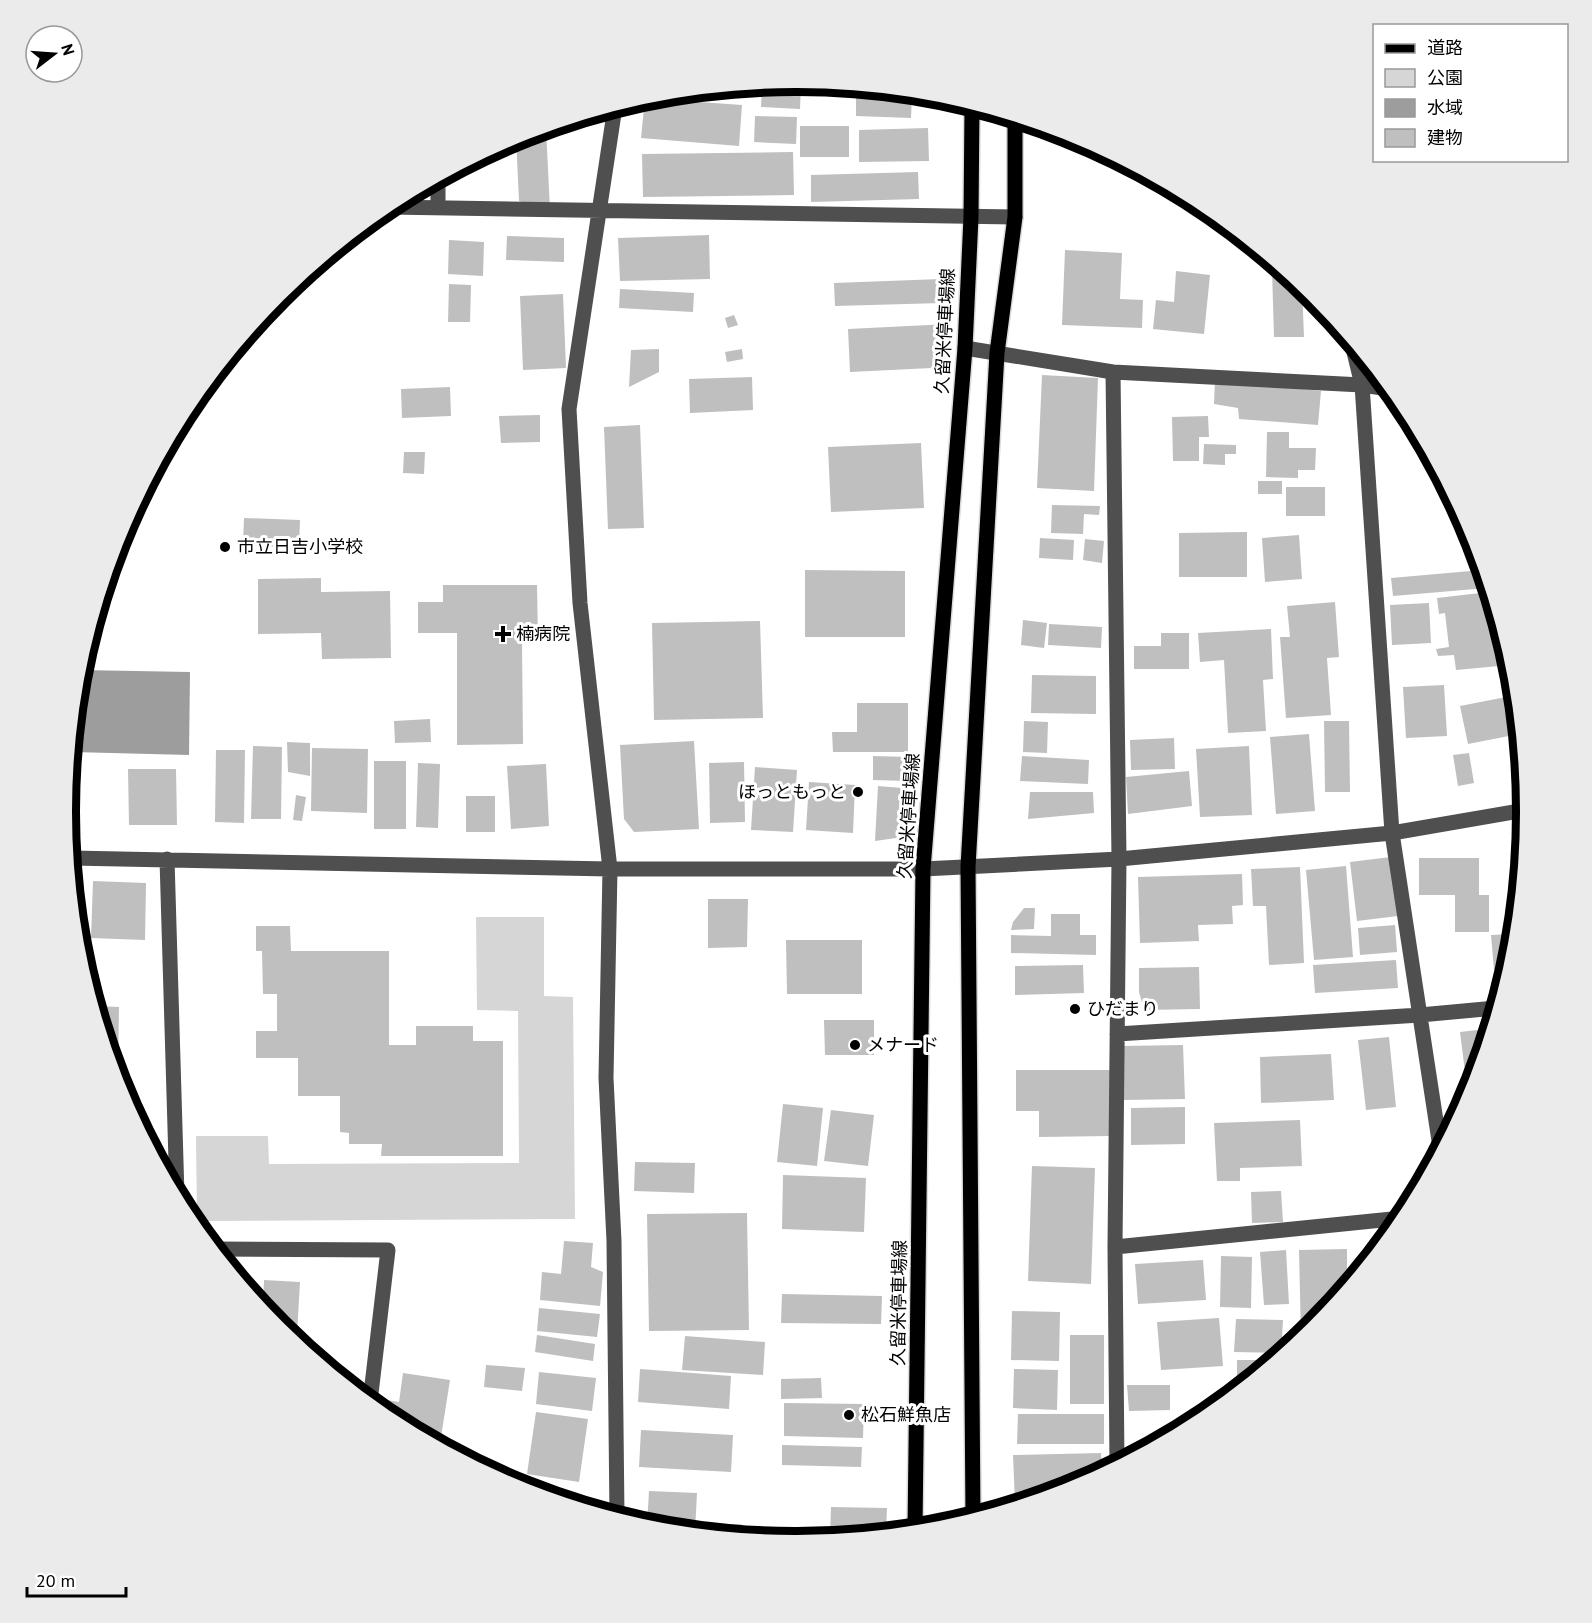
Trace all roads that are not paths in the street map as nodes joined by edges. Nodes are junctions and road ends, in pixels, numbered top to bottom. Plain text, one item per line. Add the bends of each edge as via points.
1 (972, 115) edge
2 (614, 116) edge
3 (1015, 127) edge
4 (438, 187) edge
5 (438, 206) junction
6 (406, 207) edge
7 (598, 211) junction
8 (971, 217) junction
9 (1015, 217) junction
10 (965, 348) junction
11 (997, 353) junction
12 (1356, 360) edge
13 (1113, 372) junction
14 (1362, 385) junction
15 (1377, 387) edge
16 (1516, 812) edge
17 (1392, 833) junction
18 (78, 858) edge
19 (166, 859) junction
20 (1119, 859) junction
21 (968, 867) junction
22 (610, 869) junction
23 (923, 870) junction
24 (1488, 1009) edge
25 (1420, 1015) junction
26 (1117, 1034) junction
27 (1438, 1135) edge
28 (176, 1176) edge
29 (1388, 1219) edge
30 (1115, 1247) junction
31 (224, 1249) edge
32 (371, 1392) edge
33 (1117, 1455) edge
34 (617, 1508) edge
35 (973, 1508) edge
36 (915, 1521) edge

1 - 8 main road, 久留米停車場線
2 - 7 street
3 - 9 main road
4 - 5 street
5 - 6 street
5 - 7 street
7 - 8 street
7 - 22 street via 569,409 580,603
8 - 9 street
8 - 10 main road, 久留米停車場線
9 - 11 main road
10 - 11 street
10 - 23 main road, 久留米停車場線
11 - 13 street
11 - 21 main road
12 - 14 street
13 - 14 street
13 - 20 street
14 - 15 street
14 - 17 street
16 - 17 street
17 - 20 street
17 - 25 street
18 - 19 street
19 - 22 street
19 - 28 street
20 - 21 street
20 - 26 street
21 - 23 street
21 - 35 main road
22 - 23 street
22 - 34 street via 606,1078 614,1241
23 - 36 main road, 久留米停車場線
24 - 25 street
25 - 26 street
25 - 27 street
26 - 30 street
29 - 30 street
30 - 33 street
31 - 32 street via 388,1250

